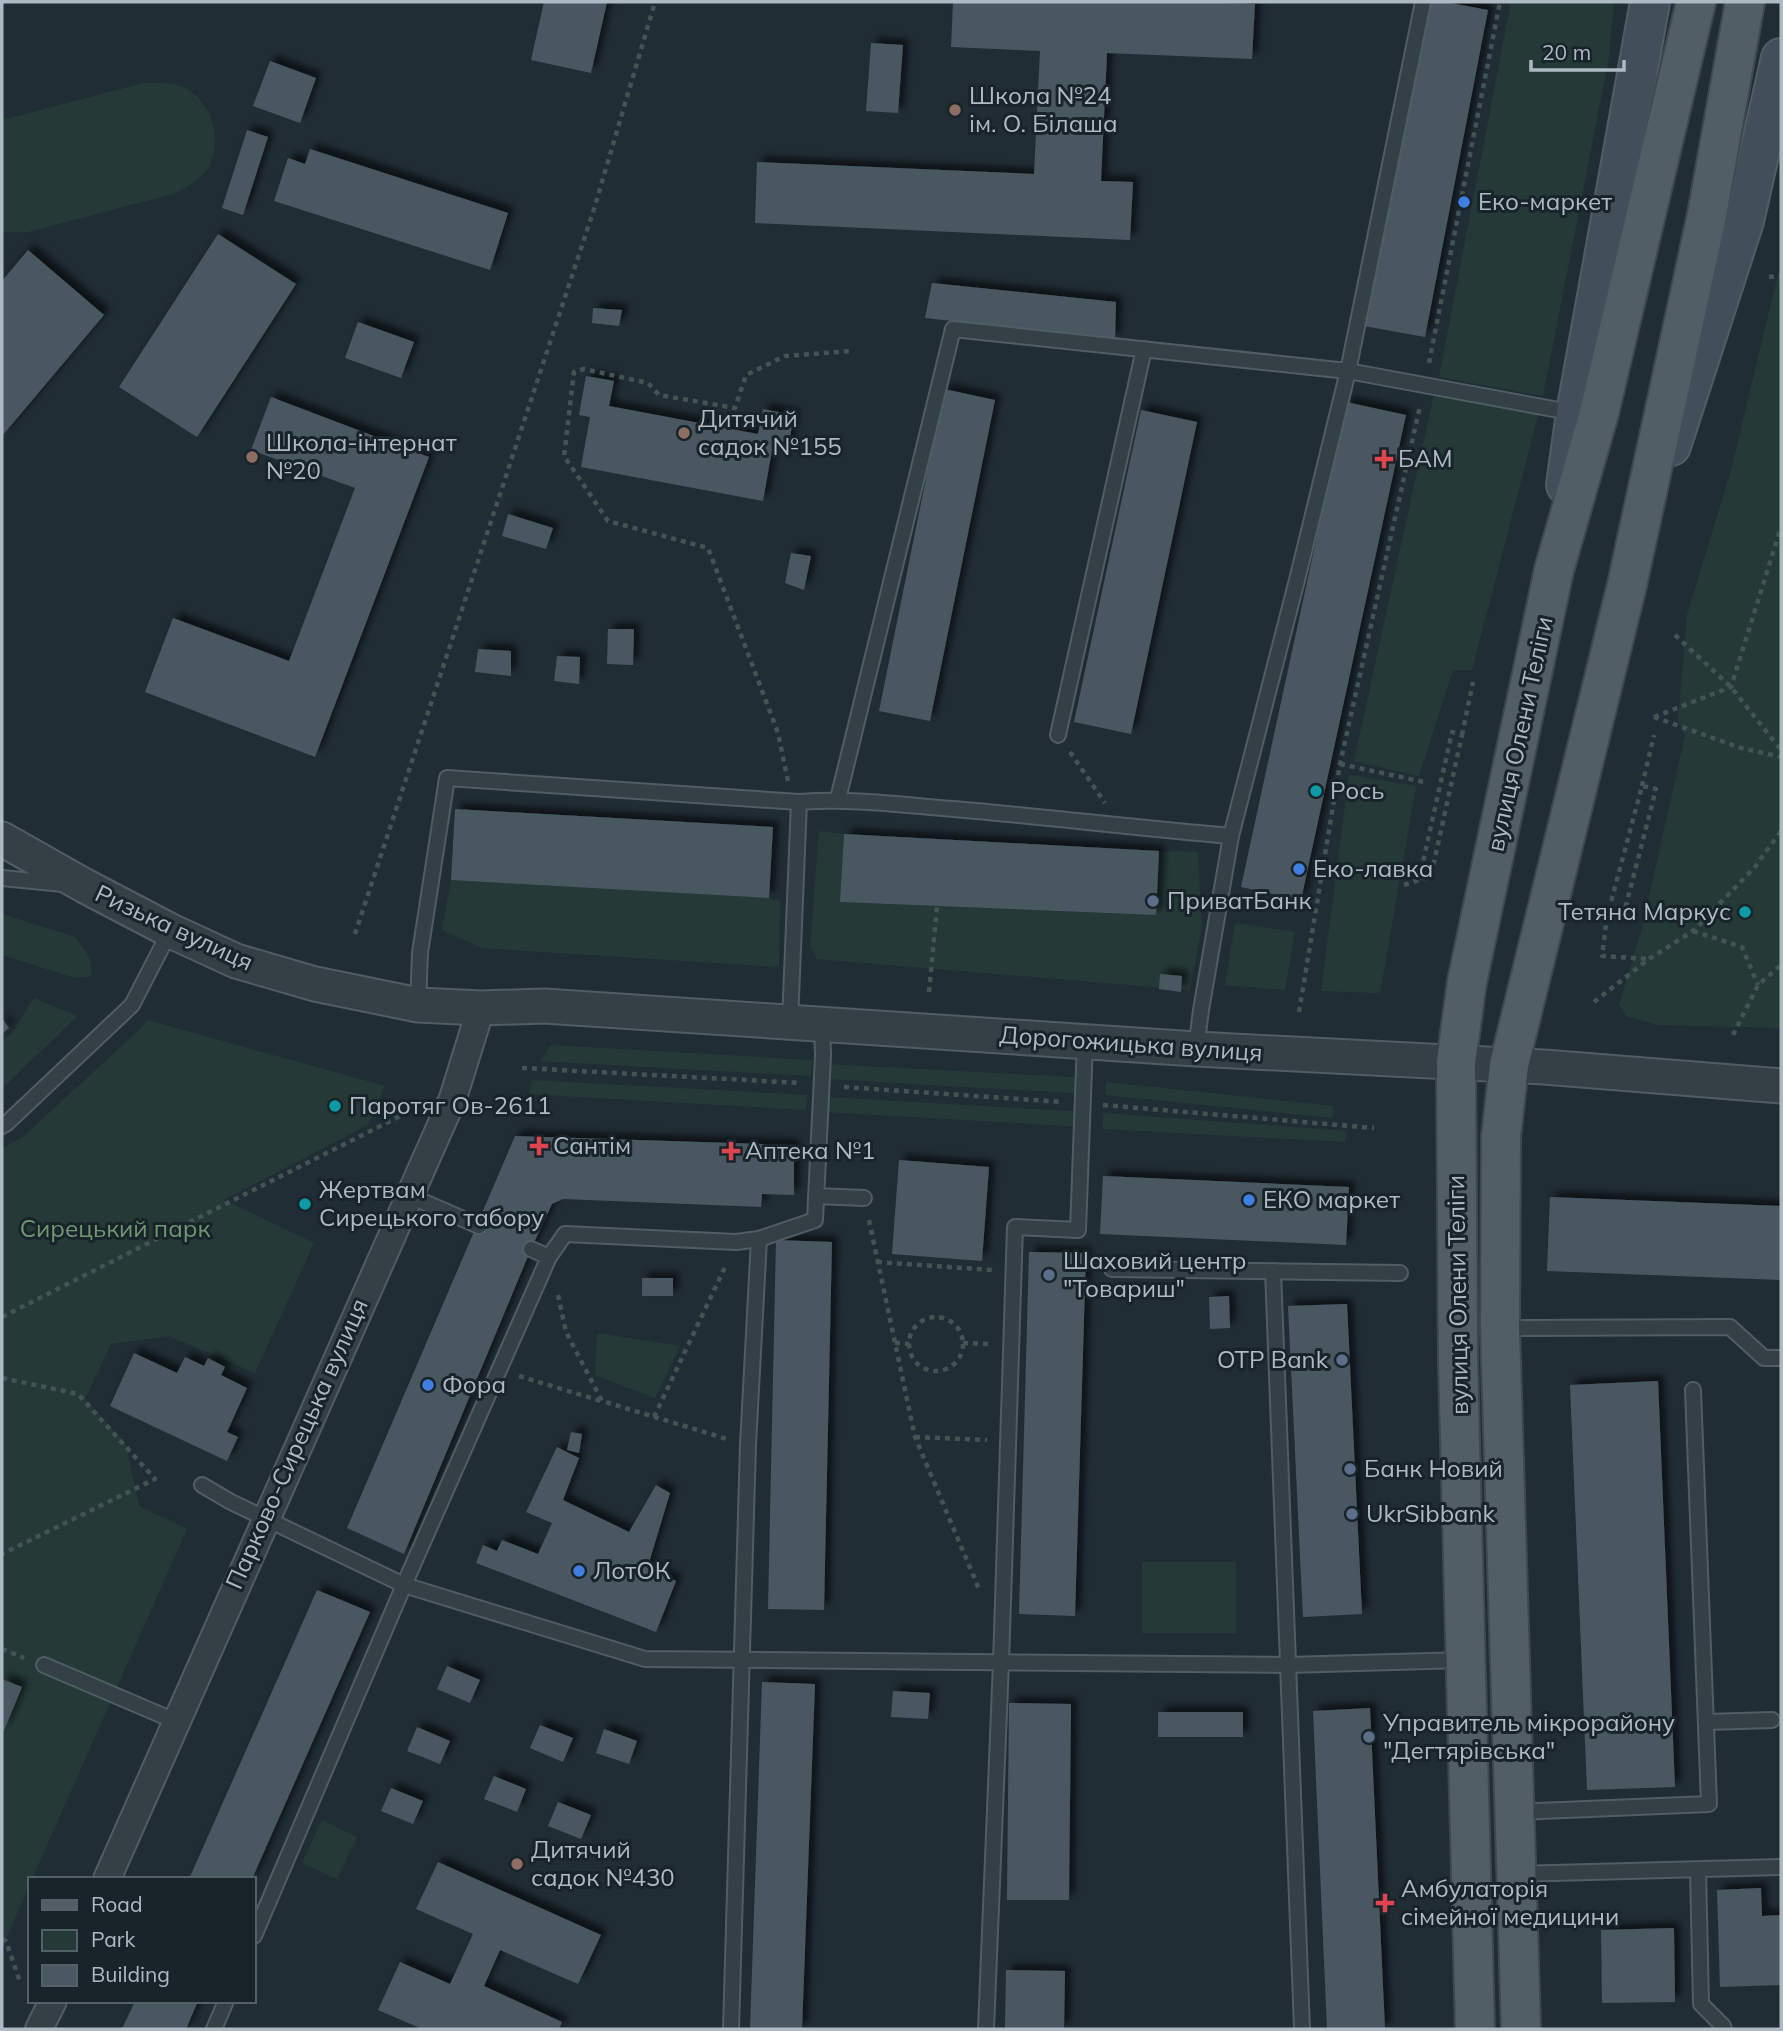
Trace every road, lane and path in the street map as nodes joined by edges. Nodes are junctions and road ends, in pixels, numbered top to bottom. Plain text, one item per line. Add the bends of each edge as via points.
1 (655, 2) edge
2 (1423, 2) edge
3 (1500, 2) edge
4 (1650, 2) edge
5 (1696, 2) edge
6 (1745, 2) edge
7 (1781, 58) edge
8 (1781, 276) edge
9 (1769, 277) dead end
10 (1144, 349) junction
11 (851, 351) dead end
12 (1348, 371) junction
13 (1424, 385) junction
14 (1576, 413) junction
15 (1781, 527) edge
16 (1554, 570) junction
17 (1627, 585) junction
18 (1675, 635) dead end
19 (1473, 682) dead end
20 (1731, 687) junction
21 (1058, 735) joint
22 (1462, 735) junction
23 (1654, 735) dead end
24 (1781, 750) edge
25 (1781, 757) edge
26 (1340, 764) junction
27 (1424, 782) dead end
28 (1642, 786) junction
29 (838, 799) junction
30 (796, 802) junction
31 (1122, 826) junction
32 (1781, 831) edge
33 (1231, 835) junction
34 (2, 839) edge
35 (2, 878) edge
36 (1419, 880) junction
37 (1404, 885) dead end
38 (85, 886) junction
39 (937, 906) dead end
40 (1607, 917) junction
41 (171, 931) junction
42 (1693, 931) junction
43 (355, 934) dead end
44 (1649, 959) junction
45 (1781, 965) edge
46 (1758, 985) junction
47 (929, 992) dead end
48 (1594, 1002) dead end
49 (418, 1005) junction
50 (481, 1007) junction
51 (1299, 1012) dead end
52 (806, 1023) junction
53 (1733, 1035) dead end
54 (1085, 1042) junction
55 (1196, 1049) junction
56 (1456, 1062) junction
57 (1509, 1065) junction
58 (522, 1069) dead end
59 (821, 1084) junction
60 (1781, 1086) edge
61 (404, 1114) dead end
62 (2, 1126) edge
63 (408, 1195) junction
64 (816, 1196) junction
65 (864, 1198) joint
66 (479, 1226) dead end
67 (760, 1239) junction
68 (736, 1241) junction
69 (531, 1249) dead end
70 (550, 1256) junction
71 (877, 1262) junction
72 (1112, 1269) dead end
73 (1013, 1272) junction
74 (1273, 1272) junction
75 (1400, 1273) dead end
76 (2, 1317) edge
77 (1500, 1328) junction
78 (895, 1343) junction
79 (909, 1344) junction
80 (1781, 1358) edge
81 (499, 1370) junction
82 (2, 1378) edge
83 (1693, 1390) dead end
84 (602, 1401) junction
85 (654, 1417) junction
86 (915, 1437) junction
87 (1008, 1441) junction
88 (748, 1445) junction
89 (202, 1485) dead end
90 (265, 1518) junction
91 (2, 1554) edge
92 (404, 1584) junction
93 (980, 1590) dead end
94 (743, 1660) junction
95 (1466, 1660) junction
96 (1001, 1662) junction
97 (44, 1665) dead end
98 (1287, 1665) junction
99 (1772, 1720) dead end
100 (175, 1721) junction
101 (1707, 1722) junction
102 (1514, 1812) junction
103 (1781, 1867) edge
104 (1698, 1870) junction
105 (1515, 1874) junction
106 (108, 1877) edge
107 (256, 1931) edge
108 (2, 1939) edge
109 (20, 1982) dead end
110 (52, 2003) edge
111 (225, 2003) edge
112 (39, 2029) edge
113 (214, 2029) edge
114 (731, 2029) edge
115 (986, 2029) edge
116 (1301, 2029) edge
117 (1475, 2029) edge
118 (1521, 2029) edge
119 (1724, 2029) edge

1 - 43 path via 594,209
2 - 12 lane
3 - 13 path
4 - 14 main road, вулиця Олени Теліги
5 - 16 main road, вулиця Олени Теліги via 1600,414
6 - 17 main road, вулиця Олени Теліги via 1707,215
7 - 17 main road, вулиця Олени Теліги via 1744,221
8 - 9 path
10 - 12 lane
10 - 21 lane
10 - 29 lane via 953,329
11 - 30 path via 785,356 746,375 735,408 659,396 648,383 584,369 573,372 564,456 608,522 708,548 778,733
12 - 13 lane
12 - 33 lane
13 - 14 lane
13 - 26 path
14 - 16 main road, вулиця Олени Теліги
15 - 20 path
16 - 56 main road, вулиця Олени Теліги via 1467,982
17 - 57 main road, вулиця Олени Теліги
18 - 20 path
19 - 22 path
20 - 24 path
20 - 25 path via 1654,717
21 - 31 path
22 - 36 path via 1431,876
22 - 36 path via 1452,732
23 - 28 path
26 - 27 path
26 - 51 path
28 - 40 path
28 - 40 path via 1656,789 1622,921
29 - 30 lane
29 - 31 lane
30 - 49 lane via 447,778 420,953
30 - 52 lane
31 - 33 lane
32 - 42 path via 1755,867
33 - 55 lane
34 - 38 street, Ризька вулиця
35 - 38 lane
36 - 37 path
38 - 41 street, Ризька вулиця
39 - 47 path
40 - 44 path via 1602,956
41 - 49 street, Ризька вулиця via 236,961 315,984
41 - 62 lane via 132,1006
42 - 44 path
42 - 46 path via 1742,947
44 - 48 path
45 - 46 path
46 - 53 path
49 - 50 street, Ризька вулиця
50 - 52 street, Дорогожицька вулиця via 544,1006
50 - 63 street, Парково-Сирецька вулиця via 453,1098
52 - 54 street, Дорогожицька вулиця
52 - 59 lane
54 - 55 street, Дорогожицька вулиця
54 - 73 lane via 1078,1230 1015,1227
55 - 56 street, Дорогожицька вулиця
56 - 57 street, Дорогожицька вулиця
56 - 95 main road, вулиця Олени Теліги
57 - 60 street, Дорогожицька вулиця
57 - 77 main road, вулиця Олени Теліги via 1501,1137
58 - 59 path
59 - 64 lane
61 - 76 path
63 - 66 lane
63 - 90 street, Парково-Сирецька вулиця
64 - 65 lane
64 - 67 lane via 815,1220
65 - 71 path
67 - 68 lane
67 - 88 lane
68 - 70 lane via 565,1234
68 - 85 path
69 - 70 lane
70 - 81 lane
70 - 84 path via 566,1332
71 - 73 path
71 - 78 path
72 - 74 lane
73 - 87 lane
74 - 75 lane
74 - 98 lane
77 - 80 lane via 1730,1327 1764,1358
77 - 102 main road, вулиця Олени Теліги
78 - 79 path
78 - 86 path
79 - 79 path via 917,1363 933,1370 951,1366 962,1343 950,1321 933,1317 917,1324
81 - 84 path
81 - 92 lane
82 - 91 path via 78,1394 155,1479
83 - 101 lane
84 - 85 path
85 - 88 path
86 - 87 path
86 - 93 path
87 - 96 lane
88 - 94 lane
89 - 90 lane
90 - 92 lane
90 - 100 street, Парково-Сирецька вулиця
92 - 94 lane via 645,1659
92 - 107 lane
94 - 96 lane
94 - 114 lane
95 - 98 lane
95 - 117 main road, вулиця Олени Теліги
96 - 98 lane
96 - 115 lane
97 - 100 lane
98 - 116 lane
99 - 101 lane
100 - 106 street, Парково-Сирецька вулиця
101 - 102 lane via 1709,1804
102 - 105 main road, вулиця Олени Теліги
103 - 104 lane
104 - 105 lane
104 - 119 lane via 1701,2004
105 - 118 main road, вулиця Олени Теліги
108 - 109 path
110 - 112 street
111 - 113 lane

